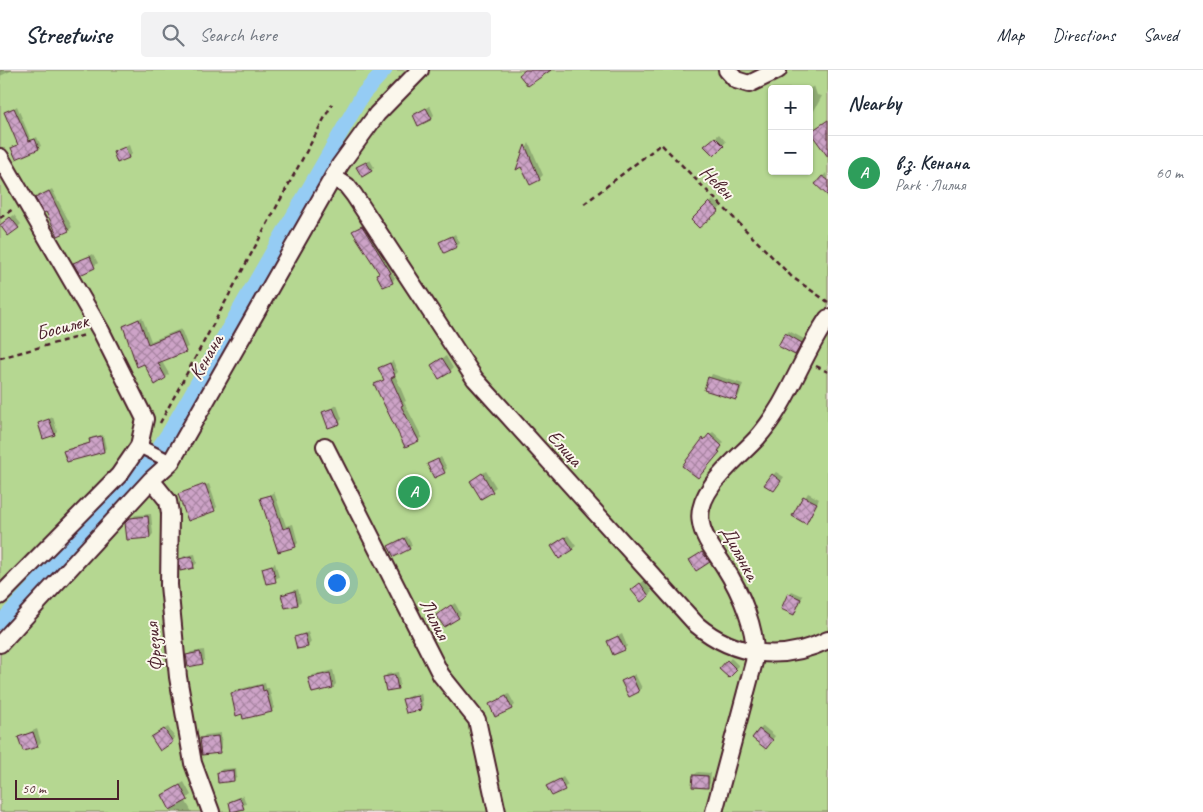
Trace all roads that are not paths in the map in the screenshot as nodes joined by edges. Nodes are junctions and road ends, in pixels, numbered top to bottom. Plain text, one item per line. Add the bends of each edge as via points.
1 (420, 70) edge
2 (727, 70) edge
3 (778, 70) edge
4 (0, 157) edge
5 (333, 177) junction
6 (828, 318) edge
7 (139, 446) junction
8 (324, 446) dead end
9 (171, 462) junction
10 (151, 480) junction
11 (0, 596) edge
12 (828, 640) edge
13 (0, 644) edge
14 (756, 653) junction
15 (211, 812) edge
16 (497, 812) edge
17 (714, 812) edge

1 - 5 street, Кенана via 365,128
2 - 3 street via 736,80 749,84
4 - 7 street via 101,331 145,419
5 - 9 street, Кенана
5 - 14 street, Елица via 354,195 482,389 697,626 726,644
6 - 14 street, Дилянка via 780,409 711,486 701,504 703,530 735,586 755,637
7 - 9 street
7 - 11 street via 119,475
8 - 16 street, Лилия via 441,675 476,720
9 - 10 street, Кенана
10 - 13 street, Кенана
10 - 15 street, Фрезия via 168,501 169,585 178,677 192,763
12 - 14 street, Елица via 795,652
14 - 17 street, Дилянка

